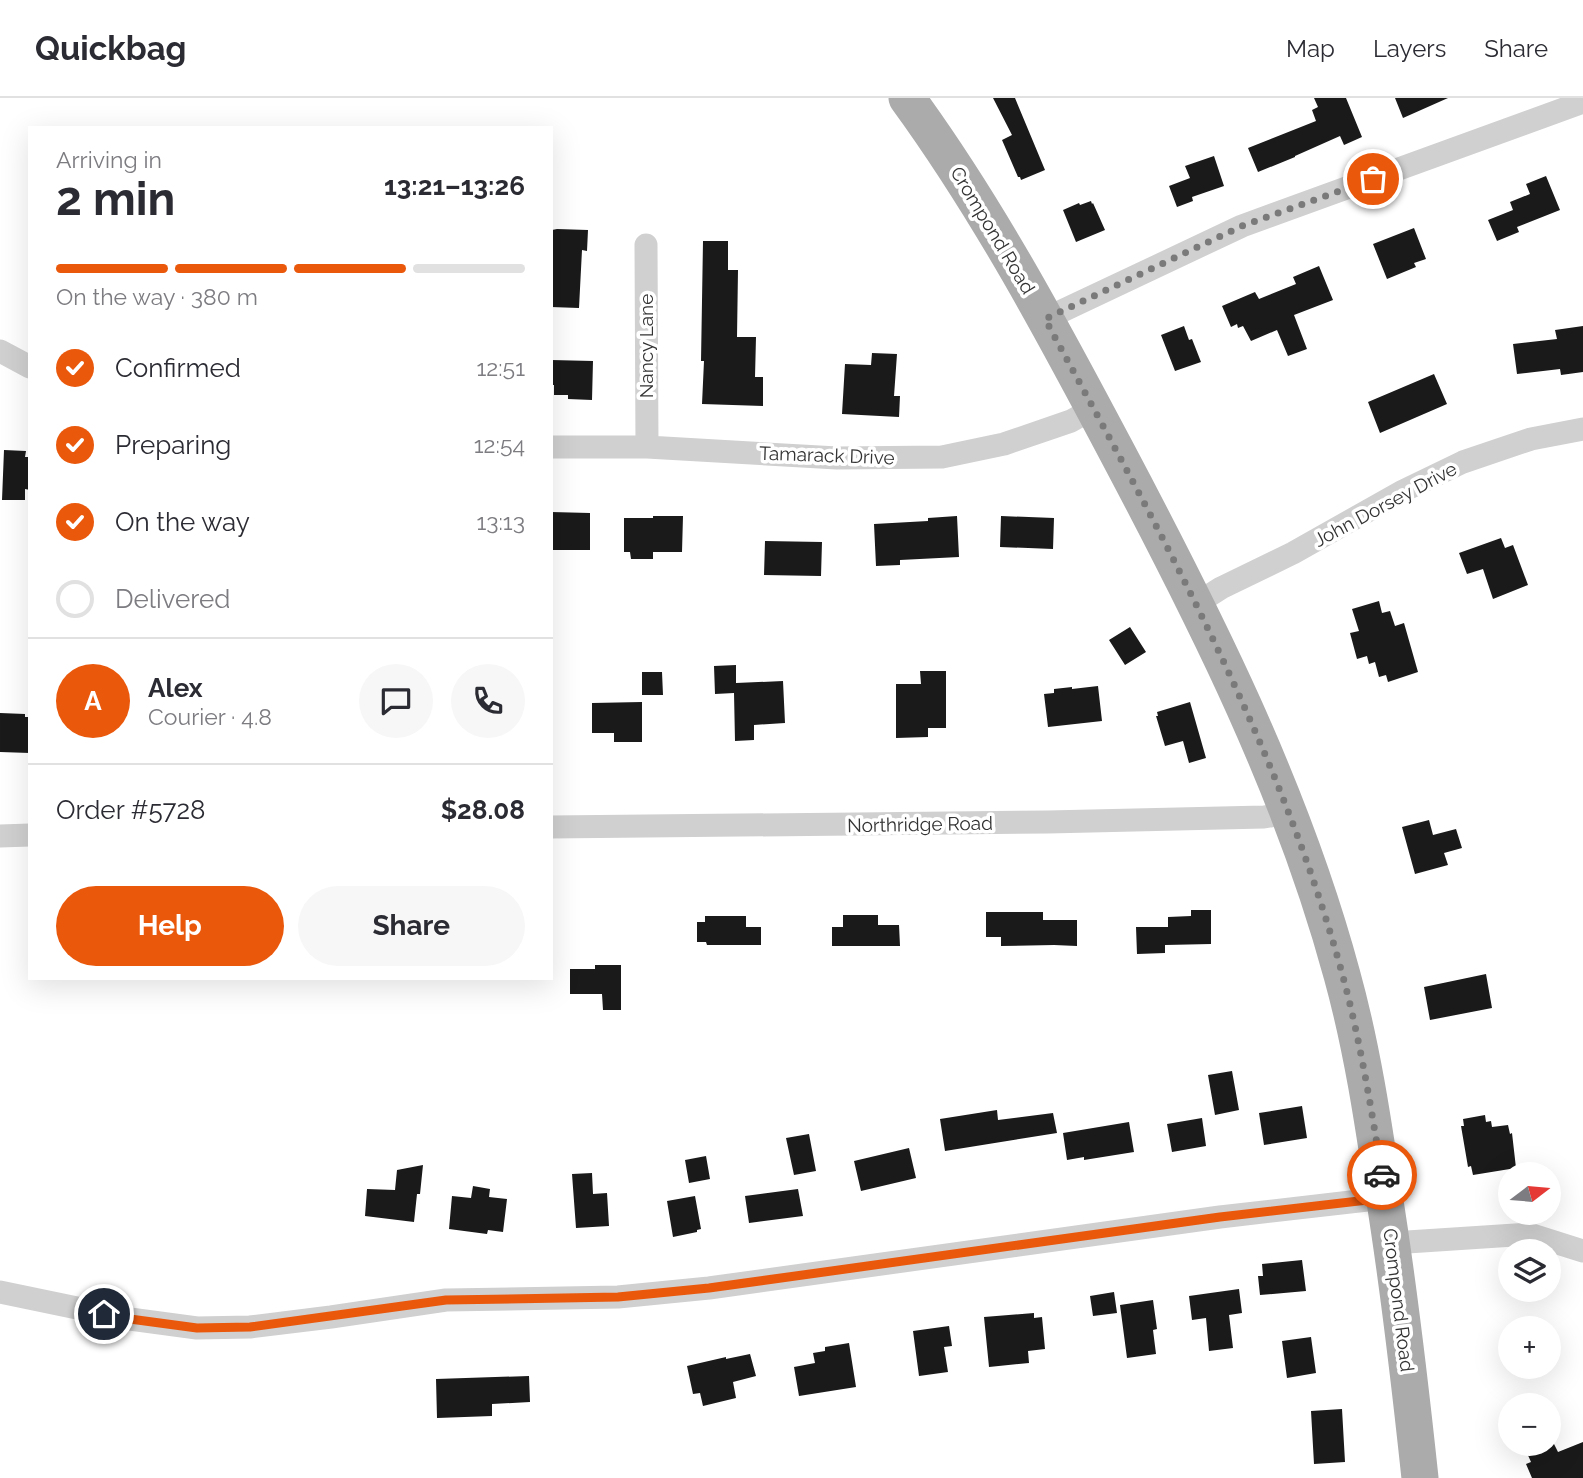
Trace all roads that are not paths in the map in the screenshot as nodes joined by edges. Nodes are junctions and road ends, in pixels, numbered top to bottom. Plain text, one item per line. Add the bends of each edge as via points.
1 (906, 98) edge
2 (1583, 102) edge
3 (646, 245) dead end
4 (1045, 319) junction
5 (0, 351) edge
6 (28, 366) edge
7 (1094, 408) junction
8 (1583, 429) edge
9 (553, 447) edge
10 (647, 447) junction
11 (1196, 604) junction
12 (1288, 813) junction
13 (553, 827) edge
14 (28, 835) edge
15 (0, 836) edge
16 (1385, 1198) junction
17 (1392, 1243) junction
18 (1583, 1251) edge
19 (0, 1292) edge
20 (1420, 1478) edge

1 - 4 main road, Crompond Road via 975,197
2 - 4 street via 1242,226
3 - 10 street, Nancy Lane
4 - 7 main road, Crompond Road
5 - 6 street
7 - 10 street, Tamarack Drive via 1071,421 1004,444 942,457 838,458
7 - 11 main road, Crompond Road
8 - 11 street, John Dorsey Drive via 1531,439 1463,462
9 - 10 street, Tamarack Drive
11 - 12 main road, Crompond Road
12 - 13 street, Northridge Road via 1048,822
12 - 16 main road, Crompond Road via 1326,921 1353,1019
14 - 15 street
16 - 17 main road, Crompond Road
16 - 19 street via 709,1288 618,1297 446,1300 250,1327 197,1328 130,1319
17 - 18 street via 1529,1234
17 - 20 main road, Crompond Road

